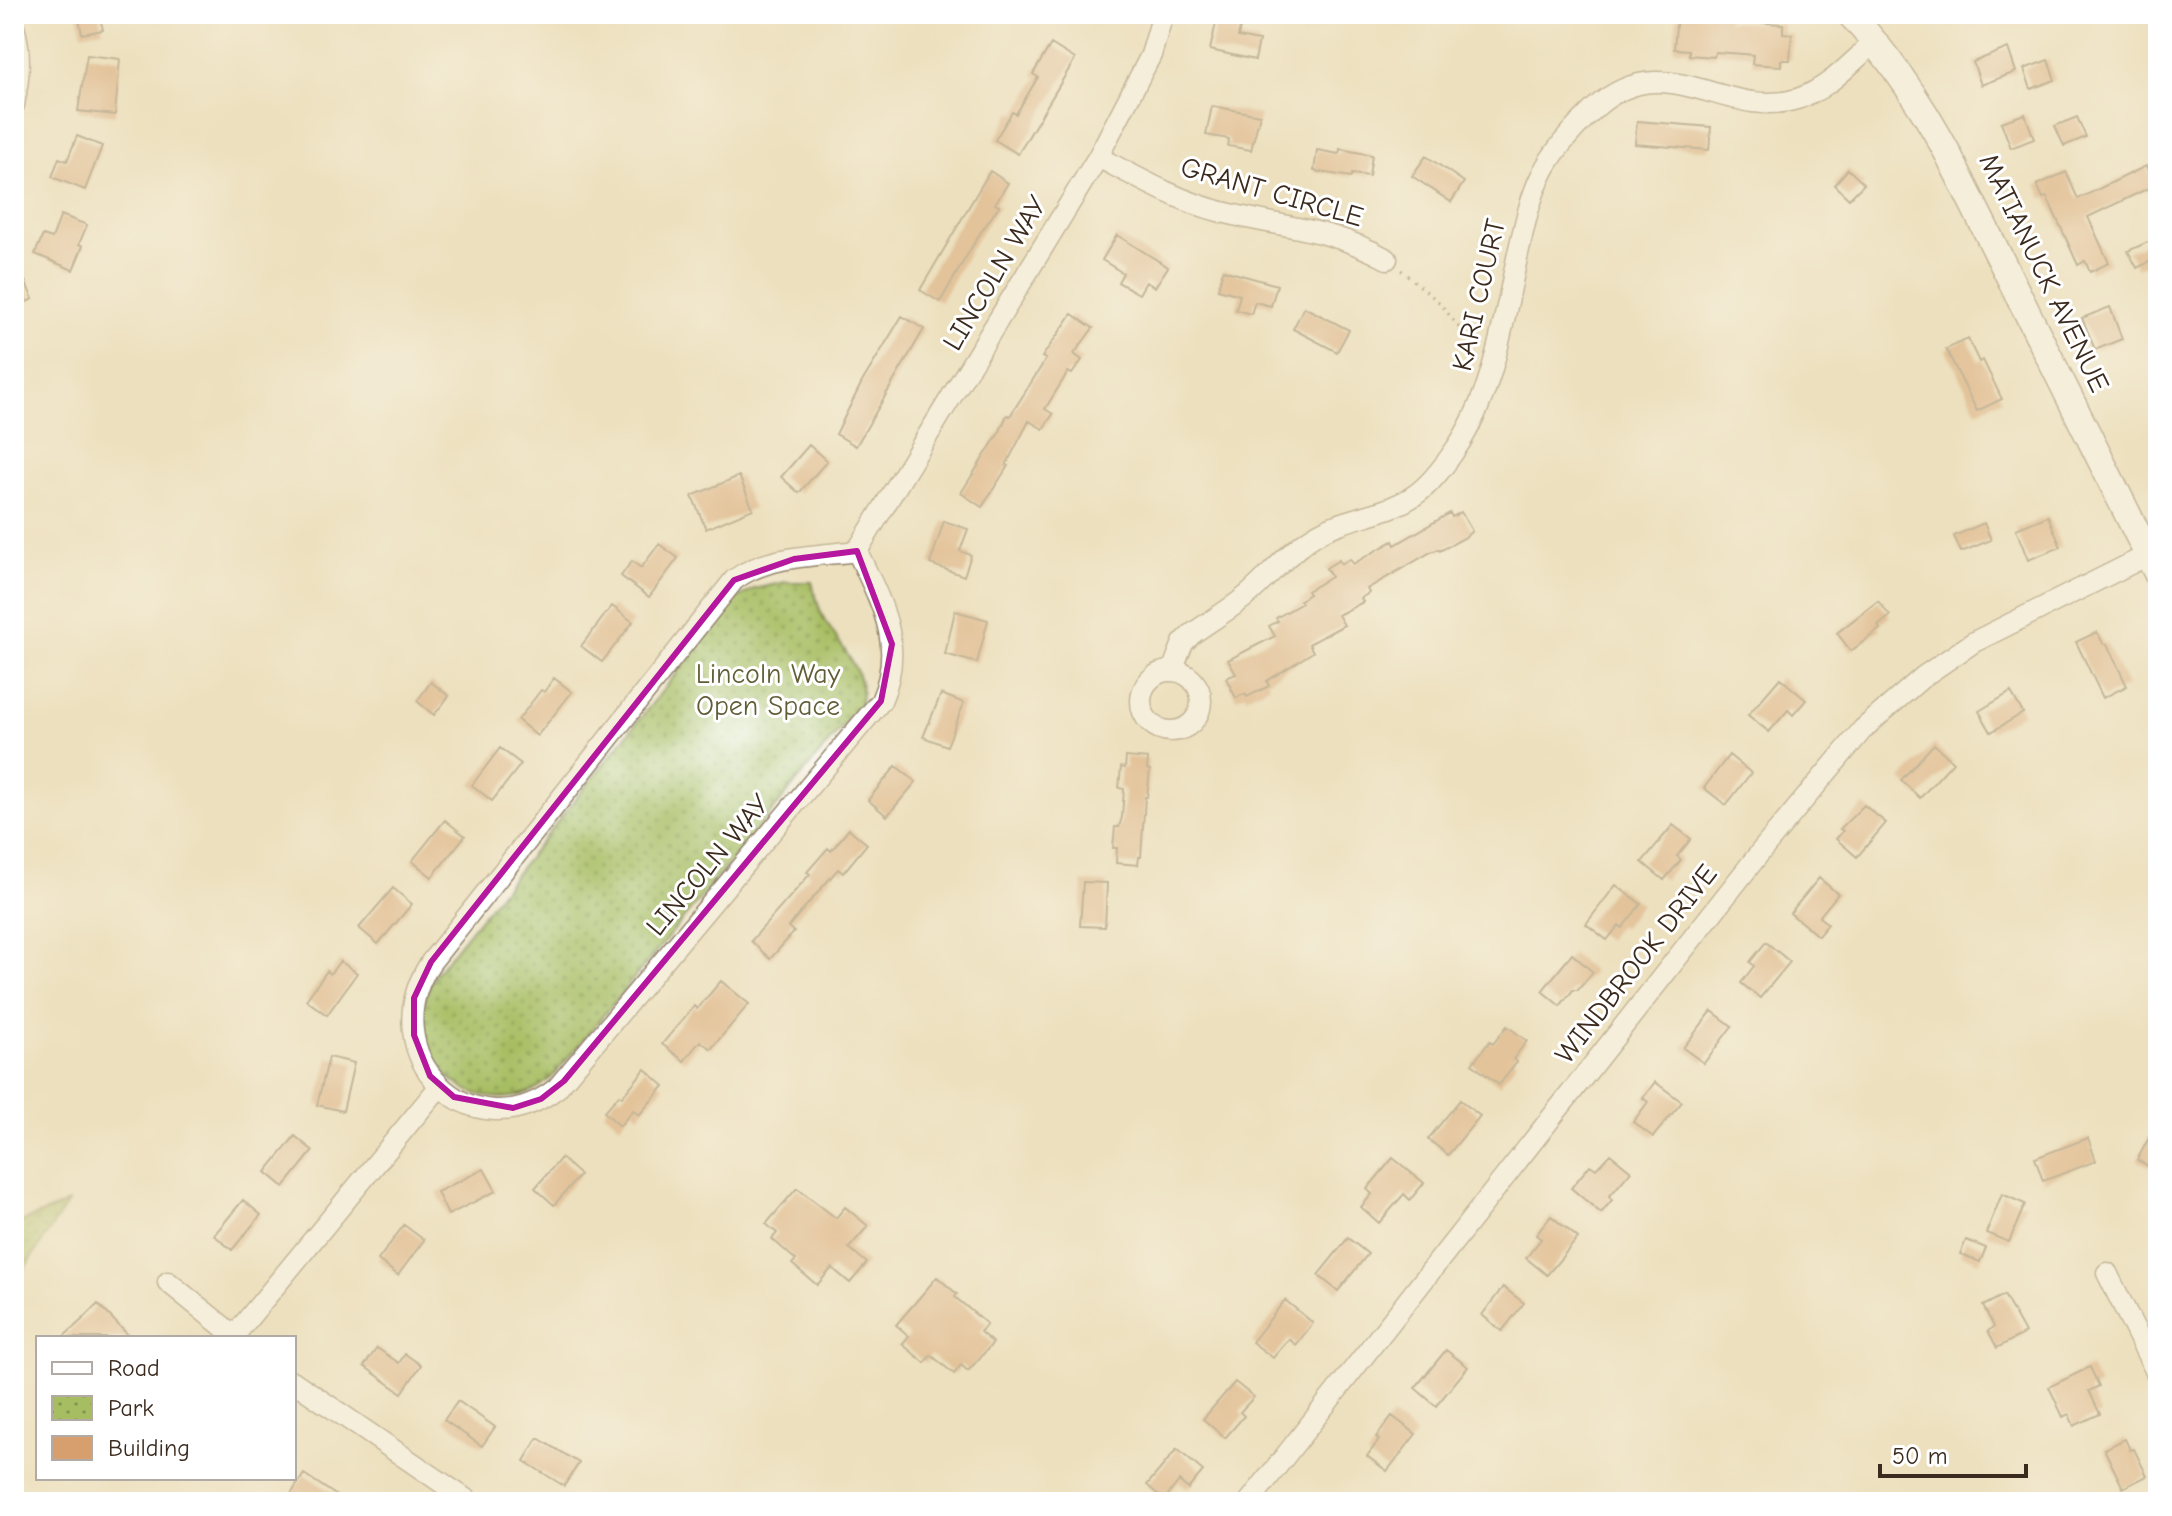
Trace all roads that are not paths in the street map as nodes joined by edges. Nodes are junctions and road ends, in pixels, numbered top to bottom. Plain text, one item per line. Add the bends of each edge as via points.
1 (1163, 14) edge
2 (1850, 14) edge
3 (14, 27) edge
4 (1875, 42) junction
5 (14, 105) edge
6 (1098, 157) junction
7 (1387, 259) road end
8 (857, 551) junction
9 (2153, 565) edge
10 (1172, 671) dead end
11 (439, 1087) junction
12 (2107, 1273) dead end
13 (168, 1282) dead end
14 (235, 1336) edge
15 (237, 1336) edge
16 (2158, 1376) edge
17 (296, 1383) edge
18 (470, 1502) edge
19 (1249, 1502) edge

1 - 6 street, LINCOLN WAY via 1151,55
2 - 4 street, MATIANUCK AVENUE
3 - 5 street via 19,43
4 - 9 street, MATIANUCK AVENUE via 1917,98 1947,152
4 - 10 street, KARI COURT via 1825,85 1795,100 1754,103 1658,82 1627,88 1597,106 1555,151 1536,186 1495,354 1474,417 1457,447 1426,486 1401,503 1331,526 1302,544 1251,592 1192,634
6 - 7 street, GRANT CIRCLE via 1196,204 1329,233
6 - 8 street, LINCOLN WAY
8 - 11 street via 794,559 734,580 431,962 417,986 412,1019 417,1049
8 - 11 street, LINCOLN WAY via 890,633 891,671 881,701 557,1088 532,1103 498,1109 468,1103
9 - 19 street, WINDBROOK DRIVE via 2013,621 1965,647 1863,729 1752,862
11 - 15 street
12 - 16 street
13 - 14 street
17 - 18 street

